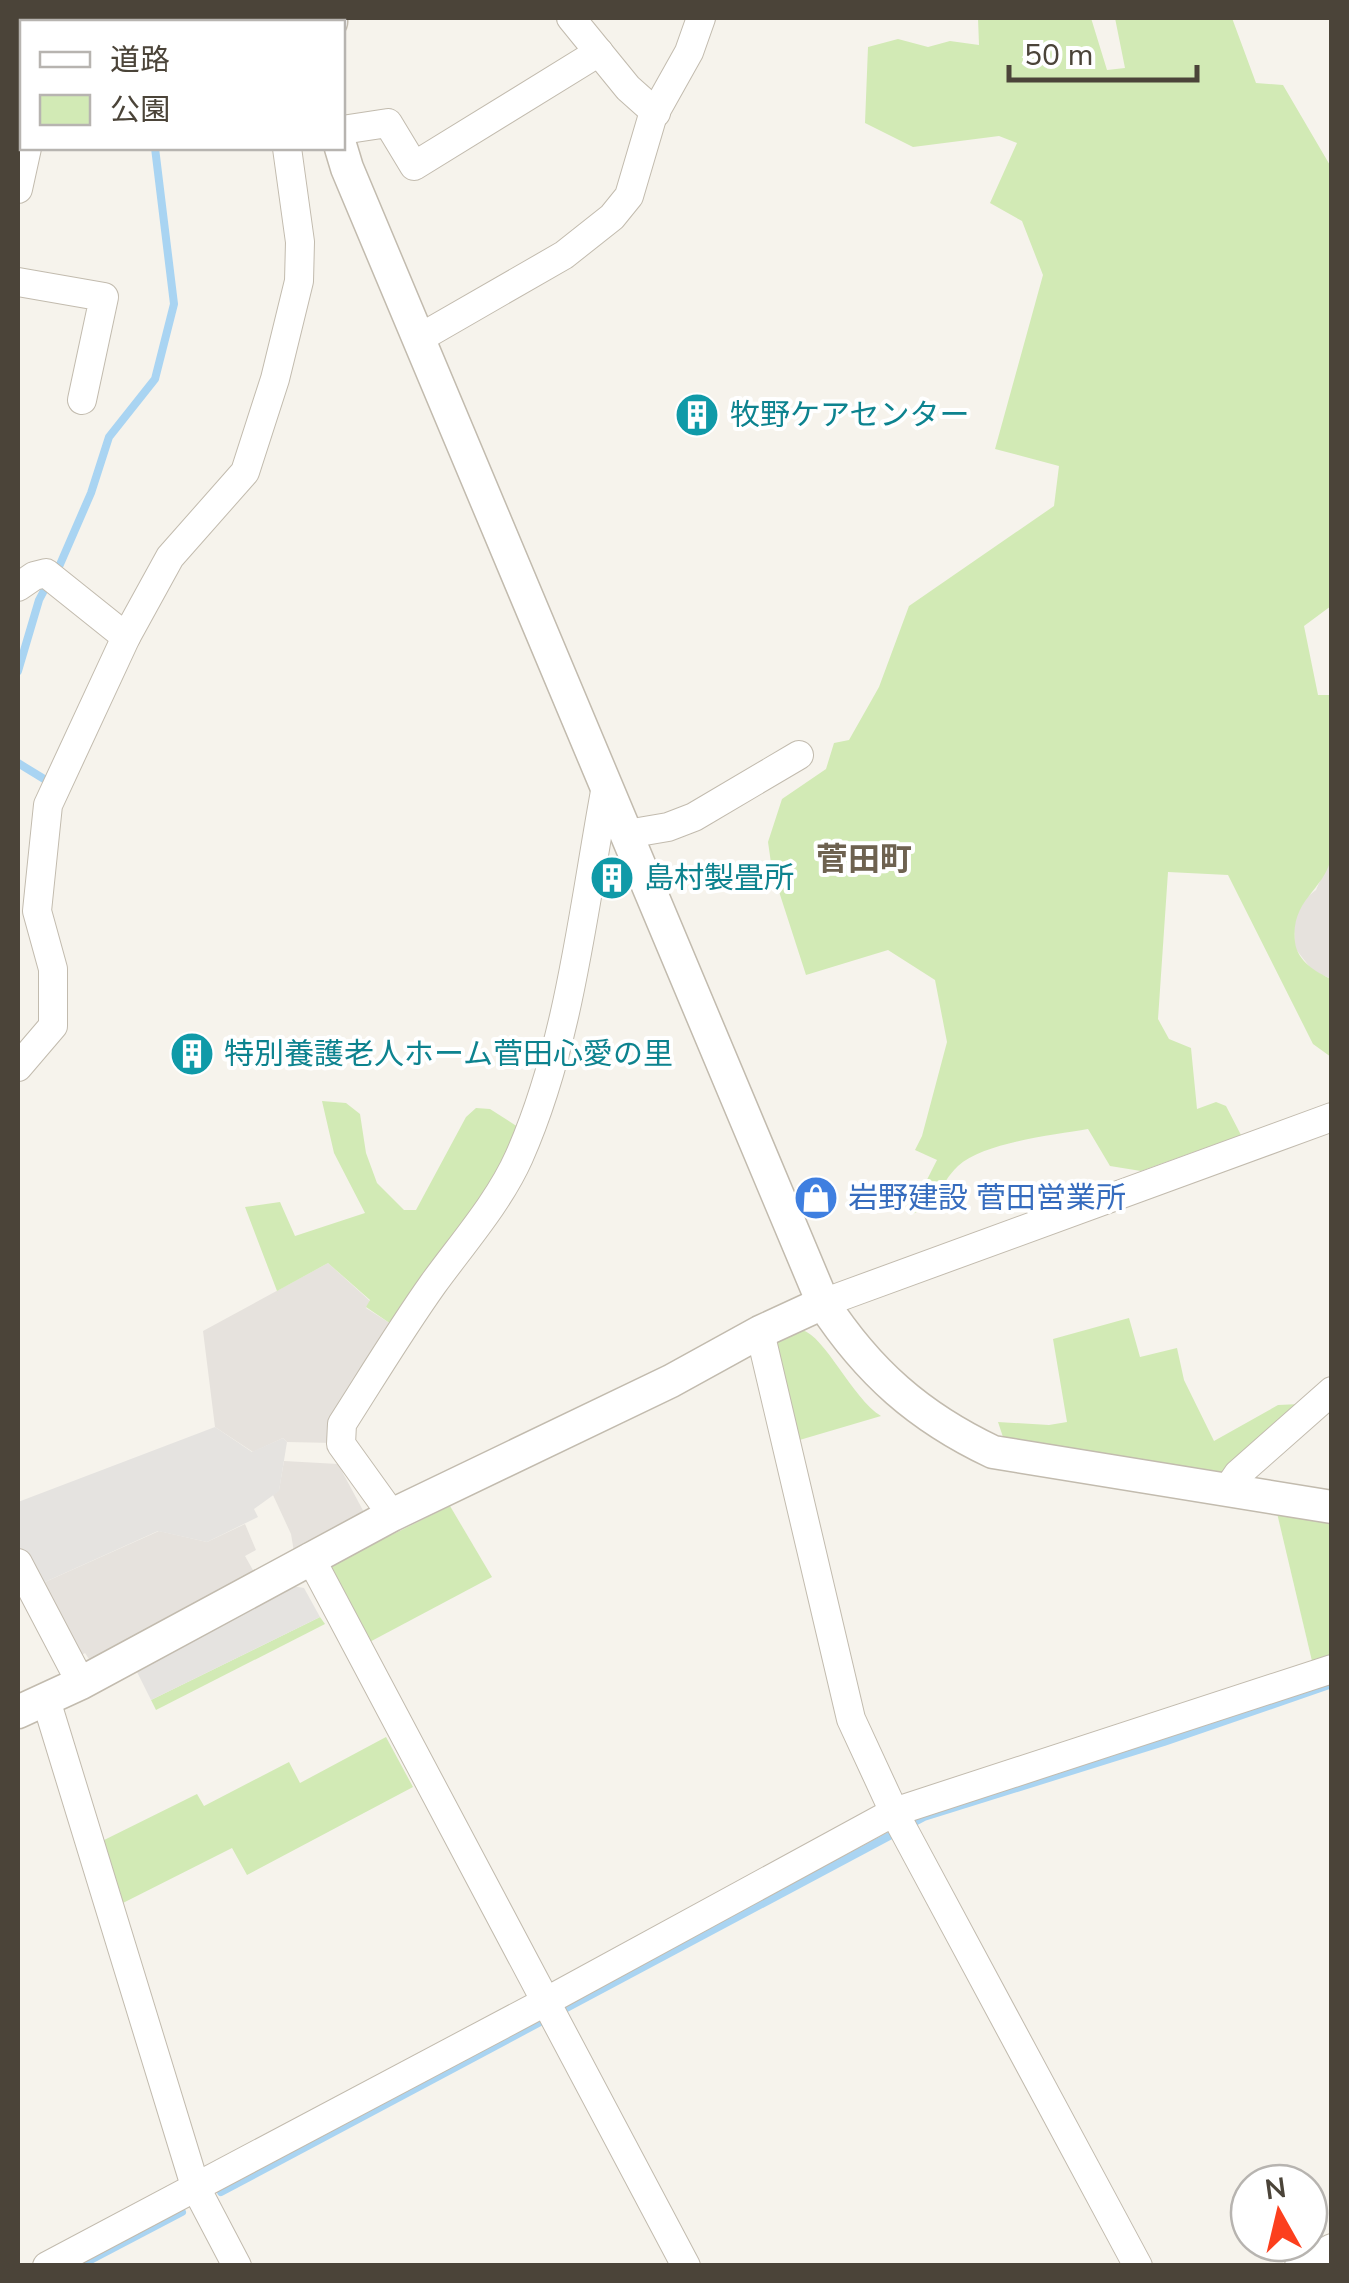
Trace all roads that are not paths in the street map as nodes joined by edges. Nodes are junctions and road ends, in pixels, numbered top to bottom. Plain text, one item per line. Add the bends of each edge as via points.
1 (571, 18) edge
2 (701, 18) edge
3 (599, 52) junction
4 (656, 113) junction
5 (345, 130) edge
6 (27, 150) edge
7 (286, 150) edge
8 (342, 150) edge
9 (18, 189) edge
10 (18, 282) edge
11 (418, 339) junction
12 (82, 400) dead end
13 (18, 587) edge
14 (126, 637) junction
15 (799, 755) dead end
16 (606, 786) junction
17 (627, 834) junction
18 (18, 1067) edge
19 (1332, 1117) edge
20 (823, 1303) junction
21 (760, 1332) junction
22 (1332, 1391) edge
23 (1227, 1490) junction
24 (1332, 1507) edge
25 (392, 1514) junction
26 (310, 1556) junction
27 (18, 1563) edge
28 (1325, 1679) edge
29 (81, 1683) junction
30 (32, 1706) edge
31 (894, 1812) junction
32 (545, 2002) junction
33 (195, 2186) junction
34 (1332, 2248) edge
35 (47, 2266) edge
36 (238, 2266) edge
37 (686, 2266) edge
38 (1138, 2266) edge
39 (1299, 2266) edge

1 - 3 street
2 - 4 street
3 - 4 street
3 - 5 street via 414,166 388,123
4 - 11 street via 629,196 612,216 564,255
6 - 9 street
7 - 14 street via 300,281 245,472 170,557
8 - 11 street
10 - 12 street via 104,296
11 - 16 street
13 - 14 street via 46,573
14 - 18 street via 48,805 37,911 53,969 53,1026
15 - 17 street via 694,817
16 - 17 street
16 - 25 street via 566,1001 518,1159 342,1424 342,1444
17 - 20 street
19 - 20 street
20 - 21 street
20 - 23 street via 881,1377 962,1437 994,1452
21 - 25 street
21 - 31 street via 852,1719
22 - 23 street
23 - 24 street
25 - 26 street
26 - 29 street
26 - 32 street
27 - 29 street
28 - 31 street
29 - 30 street
30 - 33 street
31 - 32 street
31 - 38 street
32 - 33 street
32 - 37 street
33 - 35 street
33 - 36 street
34 - 39 street

